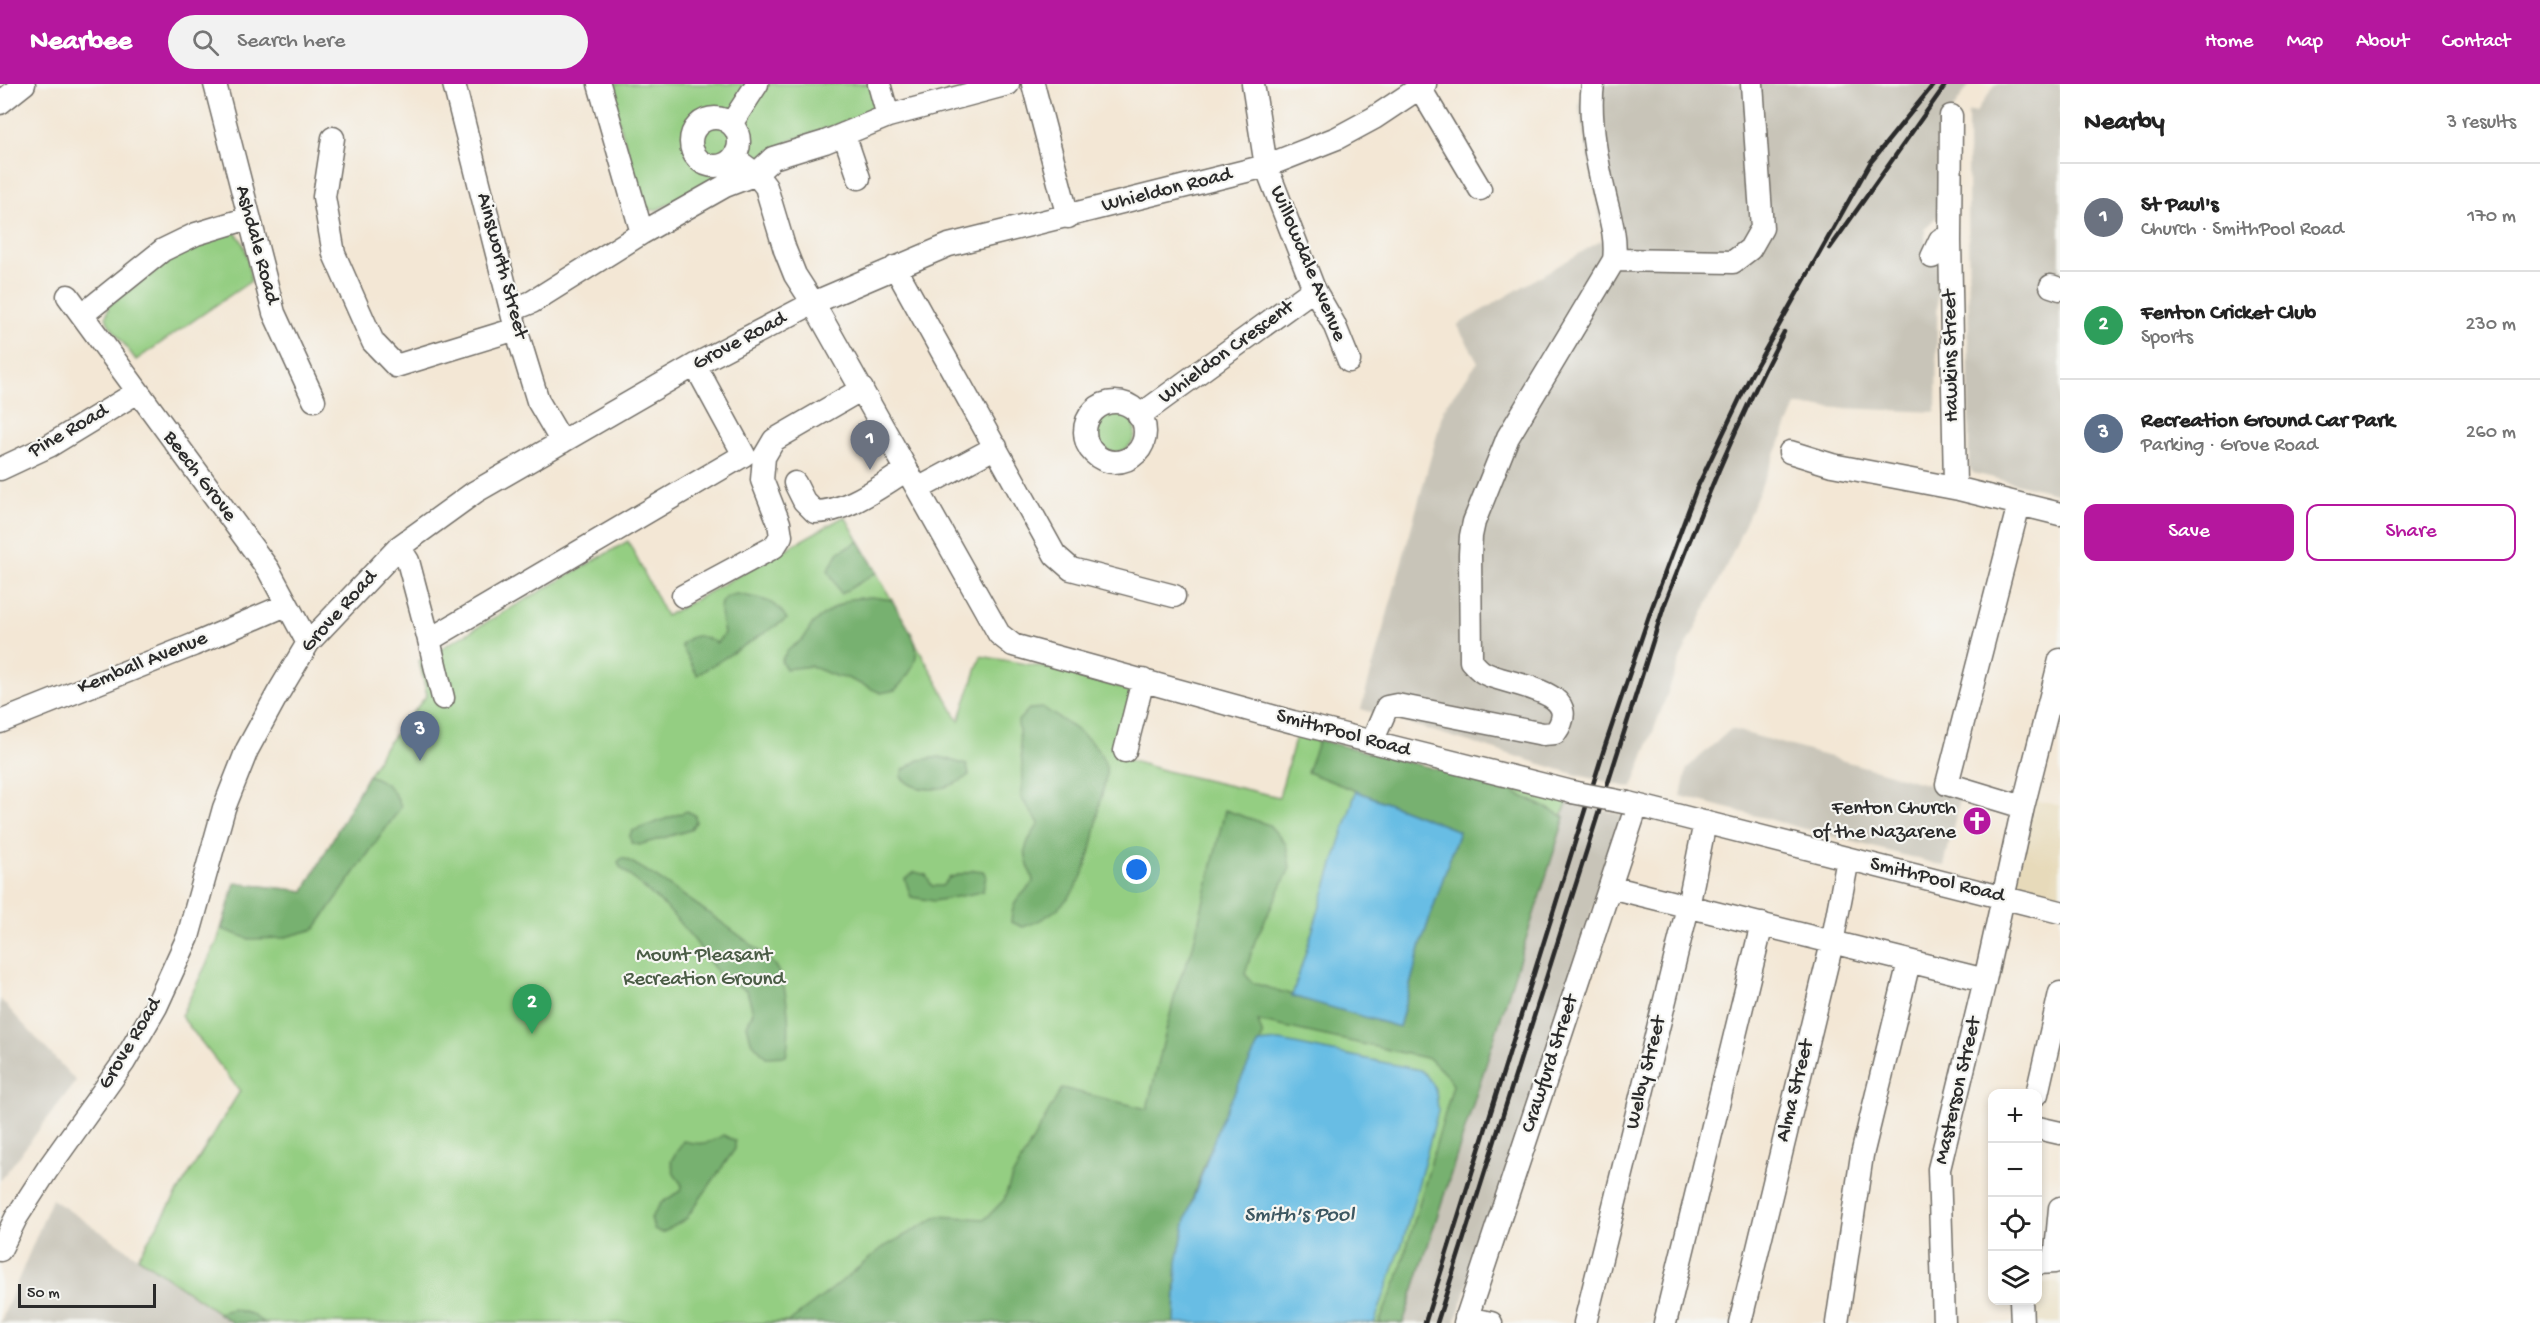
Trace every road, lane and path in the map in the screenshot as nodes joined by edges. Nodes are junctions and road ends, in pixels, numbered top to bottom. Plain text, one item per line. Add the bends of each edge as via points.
1 (24, 84) edge
2 (215, 84) edge
3 (454, 84) edge
4 (599, 84) edge
5 (757, 84) edge
6 (879, 84) edge
7 (1008, 84) edge
8 (1033, 84) edge
9 (1253, 84) edge
10 (1593, 84) edge
11 (1752, 84) edge
12 (1423, 86) edge
13 (0, 103) edge
14 (888, 116) junction
15 (1952, 116) dead end
16 (730, 124) junction
17 (844, 134) junction
18 (333, 138) dead end
19 (734, 158) junction
20 (1266, 166) junction
21 (756, 174) junction
22 (859, 178) dead end
23 (1480, 189) dead end
24 (1068, 217) junction
25 (249, 218) junction
26 (642, 233) junction
27 (1950, 241) junction
28 (1932, 257) dead end
29 (1614, 260) junction
30 (896, 267) junction
31 (1314, 289) junction
32 (68, 296) dead end
33 (813, 303) junction
34 (82, 315) junction
35 (514, 319) junction
36 (1349, 361) dead end
37 (695, 365) junction
38 (862, 389) junction
39 (136, 393) junction
40 (314, 400) dead end
41 (1139, 416) dead end
42 (562, 442) junction
43 (996, 447) junction
44 (1790, 452) dead end
45 (0, 469) edge
46 (913, 479) junction
47 (795, 483) dead end
48 (1959, 489) junction
49 (2019, 504) junction
50 (2060, 514) edge
51 (399, 547) junction
52 (683, 596) dead end
53 (1174, 596) dead end
54 (286, 605) junction
55 (429, 640) junction
56 (308, 643) junction
57 (2060, 660) edge
58 (1143, 680) junction
59 (442, 698) dead end
60 (0, 722) edge
61 (1372, 742) junction
62 (1125, 752) dead end
63 (1632, 804) junction
64 (2023, 807) junction
65 (1705, 822) junction
66 (1848, 859) junction
67 (1610, 887) junction
68 (2003, 898) junction
69 (1688, 907) junction
70 (2060, 912) edge
71 (1762, 924) junction
72 (1832, 943) junction
73 (1909, 962) junction
74 (1985, 981) junction
75 (2060, 993) edge
76 (2038, 1089) edge
77 (2042, 1129) edge
78 (2060, 1133) edge
79 (2060, 1208) edge
80 (0, 1250) edge
81 (2042, 1263) edge
82 (2021, 1305) edge
83 (1465, 1320) edge
84 (1491, 1323) edge
85 (1584, 1323) edge
86 (1665, 1323) edge
87 (1740, 1323) edge
88 (1838, 1323) edge
89 (1944, 1323) edge
90 (2022, 1323) edge

1 - 13 street
2 - 25 street, Ashdale Road
3 - 35 street, Ainsworth Street
4 - 26 street
5 - 16 street
6 - 14 street
7 - 14 street
8 - 24 street
9 - 20 street, Willowdale Avenue
10 - 29 street via 1591,99 1599,172 1616,246
11 - 29 street via 1762,228 1750,249 1733,262
12 - 20 street, Whieldon Road via 1337,138
12 - 23 street
14 - 17 street
15 - 27 street, Hawkins Street
16 - 19 street via 740,143
16 - 19 street via 712,118 702,122 691,136 692,149 701,163 712,167 720,167
17 - 21 street via 773,158
17 - 22 street
18 - 35 street via 324,197 334,254 373,342 396,366
19 - 21 street
20 - 24 street, Whieldon Road
20 - 31 street, Willowdale Avenue
21 - 26 street via 725,186
21 - 33 street, SmithPool Road via 766,187 795,274
24 - 30 street, Whieldon Road via 949,245
25 - 34 street via 196,234 163,250
25 - 40 street, Ashdale Road via 274,313
26 - 35 street via 532,302
27 - 28 street via 1940,240
27 - 48 street, Hawkins Street via 1954,482
29 - 61 street via 1508,438 1471,536 1471,661 1482,672 1548,694 1560,705 1560,726 1555,733 1543,734 1397,705 1387,707
30 - 33 street, Grove Road
30 - 43 street
31 - 36 street, Willowdale Avenue
31 - 41 street, Whieldon Crescent
32 - 34 street, Beech Grove
33 - 37 street, Grove Road
33 - 38 street, SmithPool Road
34 - 39 street, Beech Grove
35 - 42 street, Ainsworth Street via 538,401
37 - 42 street, Grove Road
37 - 55 street via 744,455
38 - 46 street, SmithPool Road
38 - 52 street via 774,440 764,457 762,480 781,536 774,547
39 - 45 street, Pine Road via 48,446
39 - 54 street, Beech Grove via 268,569
42 - 51 street, Grove Road via 475,492
43 - 46 street
43 - 53 street via 1062,562 1071,569
44 - 48 street via 1832,465
46 - 47 street via 826,512 815,512
46 - 58 street, SmithPool Road via 999,633 1013,645
48 - 49 street
49 - 50 street
49 - 64 street via 1947,784
51 - 55 street via 408,561
51 - 56 street, Grove Road
54 - 56 street, Beech Grove
54 - 60 street, Kemball Avenue
55 - 59 street
56 - 80 street, Grove Road via 247,750 224,808 188,937 156,1007 124,1062 16,1218
57 - 64 street, Masterson Street
58 - 61 street, SmithPool Road
58 - 62 street
61 - 63 street, SmithPool Road, bridge
63 - 65 street, SmithPool Road
63 - 67 street, Crawfurd Street
64 - 68 street, Masterson Street
65 - 66 street, SmithPool Road
65 - 69 street, Welby Street
66 - 68 street, SmithPool Road
66 - 72 street, Alma Street
67 - 69 street
67 - 83 street, Crawfurd Street
68 - 70 street, SmithPool Road
68 - 74 street, Masterson Street
69 - 71 street
69 - 85 street, Welby Street
71 - 72 street
71 - 86 street
72 - 73 street
72 - 87 street, Alma Street
73 - 74 street
73 - 88 street via 1862,1155
74 - 89 street, Masterson Street via 1939,1168
75 - 76 street
77 - 78 street
79 - 81 street via 2055,1262
82 - 90 street
83 - 84 street

